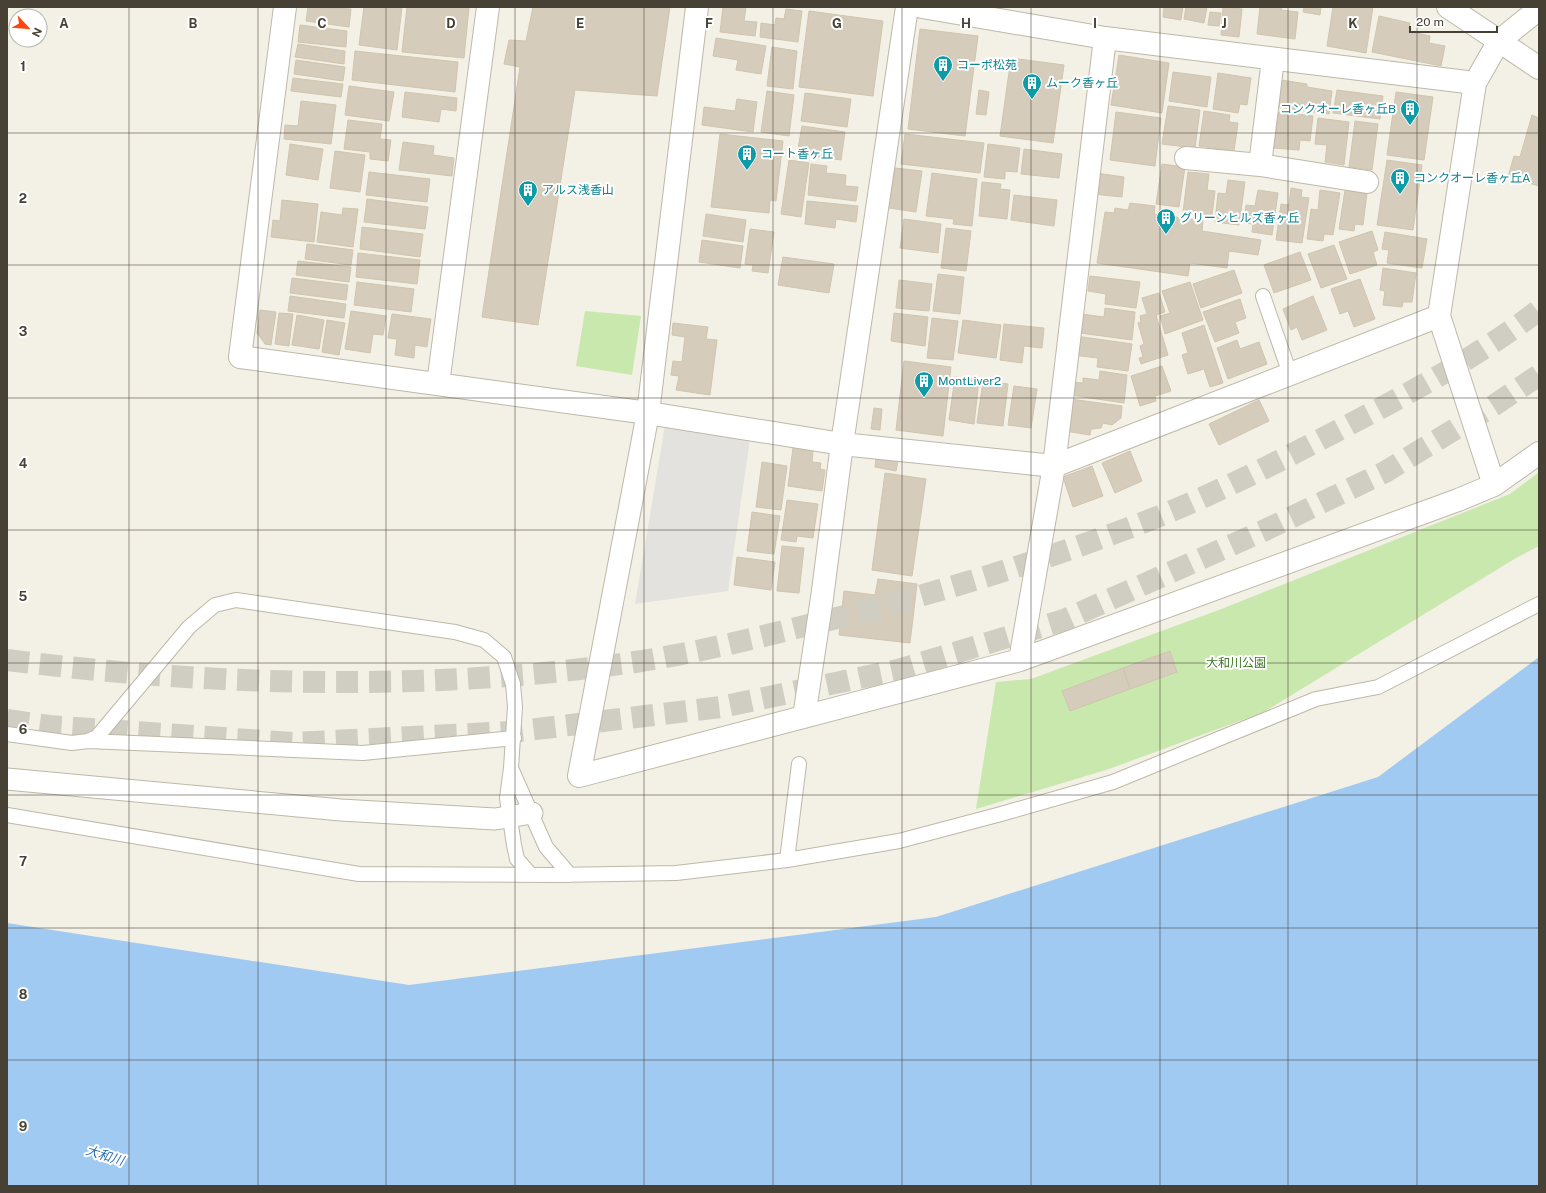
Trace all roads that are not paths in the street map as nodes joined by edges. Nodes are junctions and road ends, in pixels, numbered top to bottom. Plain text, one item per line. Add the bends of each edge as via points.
1 (285, 7) edge
2 (488, 7) edge
3 (696, 7) edge
4 (907, 7) edge
5 (922, 7) edge
6 (1448, 7) edge
7 (1539, 9) edge
8 (1105, 38) junction
9 (1499, 41) junction
10 (1273, 59) junction
11 (1539, 68) edge
12 (1475, 83) junction
13 (1186, 158) dead end
14 (1260, 165) junction
15 (1368, 182) dead end
16 (1263, 296) dead end
17 (1439, 316) junction
18 (1290, 374) junction
19 (438, 384) junction
20 (648, 413) junction
21 (842, 444) junction
22 (1539, 453) edge
23 (1054, 466) junction
24 (1494, 485) junction
25 (1539, 604) edge
26 (1020, 660) junction
27 (804, 717) junction
28 (7, 734) edge
29 (514, 738) junction
30 (88, 741) junction
31 (799, 764) dead end
32 (511, 768) junction
33 (7, 779) edge
34 (532, 813) junction
35 (7, 815) edge
36 (510, 817) junction
37 (787, 860) junction
38 (531, 875) junction
39 (570, 875) junction

1 - 19 street via 240,358
2 - 19 street
3 - 20 street
4 - 21 street
5 - 8 street
6 - 9 street
7 - 9 street
8 - 10 street
8 - 23 street
9 - 11 street
9 - 12 street
10 - 12 street
10 - 14 street
12 - 17 street
13 - 14 street
14 - 15 street
16 - 18 lane
17 - 18 street
17 - 24 street
18 - 23 street
19 - 20 street
20 - 21 street
20 - 27 street via 579,776
21 - 23 street
21 - 27 street
22 - 24 street
23 - 26 street
24 - 26 street
25 - 37 lane via 1378,687 1316,699 1113,782 899,841
26 - 27 street
28 - 30 lane via 72,743
29 - 30 lane via 363,753
29 - 30 lane via 513,684 504,657 484,640 455,632 236,600 215,605 189,627 97,737
29 - 32 lane
31 - 37 lane
32 - 34 lane
32 - 36 lane via 507,798
33 - 36 street via 341,810 495,819
34 - 36 street
34 - 39 lane via 546,847
35 - 38 lane via 359,874
36 - 38 lane via 517,860
37 - 39 lane via 676,873
38 - 39 lane

